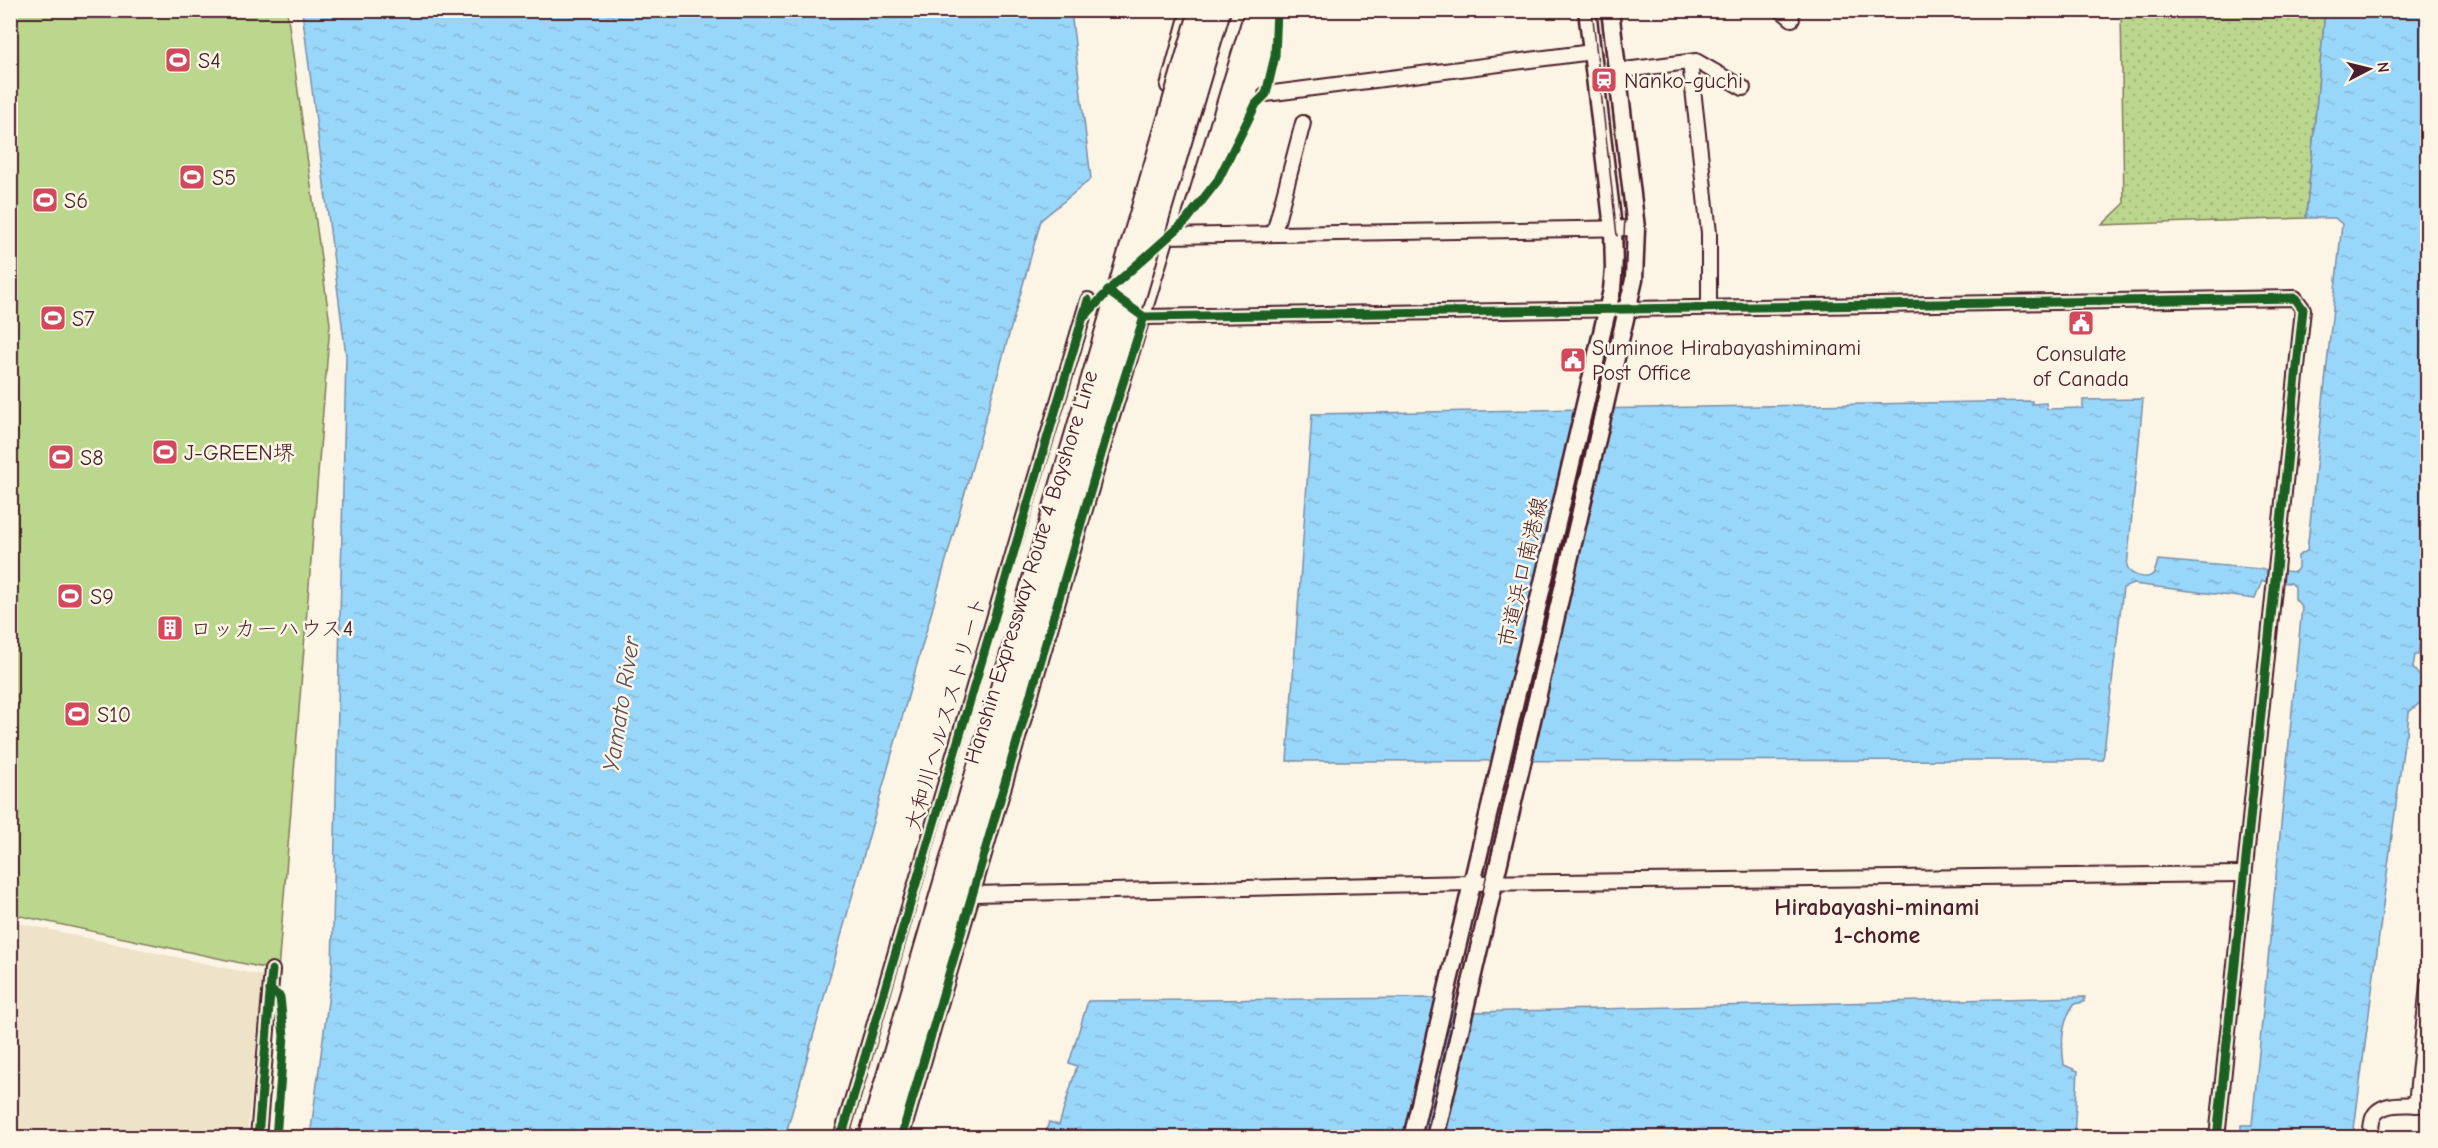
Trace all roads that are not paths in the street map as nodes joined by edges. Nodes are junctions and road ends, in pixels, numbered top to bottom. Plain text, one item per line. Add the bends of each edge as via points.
1 (1182, 10) edge
2 (1189, 10) edge
3 (1200, 10) edge
4 (1220, 10) edge
5 (1236, 10) edge
6 (1587, 10) edge
7 (1610, 10) edge
8 (1592, 52) junction
9 (1690, 62) junction
10 (1617, 71) junction
11 (1743, 88) dead end
12 (1166, 92) junction
13 (1266, 94) dead end
14 (1303, 123) dead end
15 (1613, 228) junction
16 (1636, 228) junction
17 (1274, 233) junction
18 (1167, 236) junction
19 (1108, 291) junction
20 (1088, 300) dead end
21 (1709, 308) junction
22 (1629, 309) junction
23 (1607, 310) junction
24 (1144, 317) junction
25 (2243, 874) junction
26 (932, 883) junction
27 (1472, 883) junction
28 (1495, 883) junction
29 (974, 894) junction
30 (272, 970) dead end
31 (2427, 984) edge
32 (2422, 1105) edge
33 (258, 1137) edge
34 (841, 1137) edge
35 (857, 1137) edge
36 (868, 1137) edge
37 (889, 1137) edge
38 (901, 1137) edge
39 (1412, 1137) edge
40 (1435, 1137) edge
41 (2217, 1137) edge
42 (2370, 1137) edge

1 - 12 street
2 - 12 street
3 - 36 highway, Hanshin Expressway Route 4 Bayshore Line, bridge
4 - 37 highway, Hanshin Expressway Route 4 Bayshore Line, bridge
5 - 18 street
6 - 8 main road, 市道浜口南港線
7 - 10 main road, 市道浜口南港線
8 - 13 street
8 - 15 main road, 市道浜口南港線
9 - 10 street
9 - 11 street via 1696,61
9 - 21 street via 1709,233
10 - 16 main road, 市道浜口南港線
12 - 19 street
14 - 17 street
15 - 16 street
15 - 17 street
15 - 23 main road, 市道浜口南港線 via 1614,269
16 - 22 main road, 市道浜口南港線
17 - 18 street
18 - 24 street
19 - 24 street
19 - 26 street
20 - 34 street, 大和川ヘルスストリート
21 - 22 street
21 - 25 street via 2295,298 2302,309
22 - 23 street
22 - 28 main road, 市道浜口南港線
23 - 24 street
23 - 27 main road, 市道浜口南港線
24 - 29 street via 1074,543
25 - 28 street
25 - 41 street
26 - 29 street
26 - 35 street
27 - 28 street
27 - 29 street
27 - 39 main road, 市道浜口南港線
28 - 40 main road, 市道浜口南港線
29 - 38 street
30 - 33 street
31 - 32 street
32 - 42 street via 2380,1109 2372,1119

